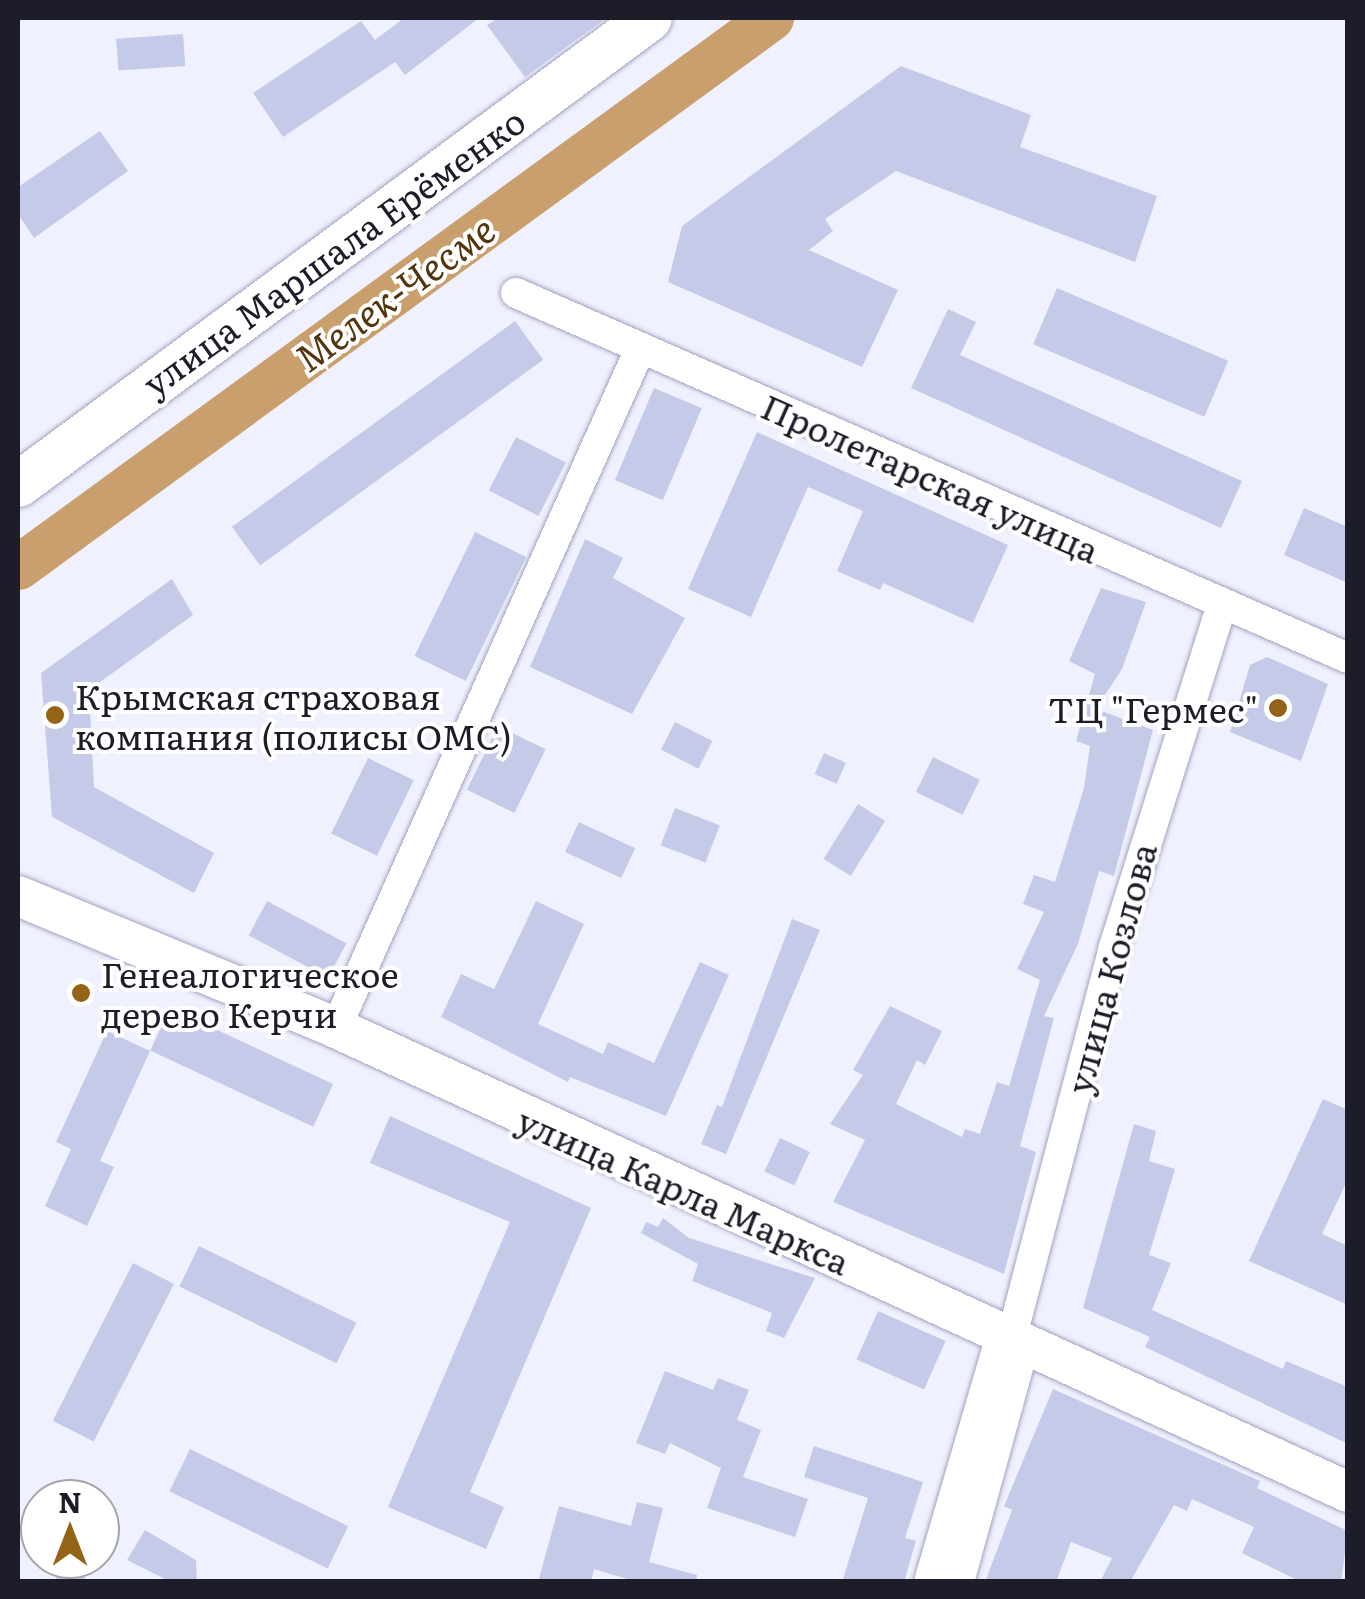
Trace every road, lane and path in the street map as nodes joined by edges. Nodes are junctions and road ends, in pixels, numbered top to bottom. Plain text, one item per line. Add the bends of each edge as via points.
1 (649, 18) edge
2 (516, 293) dead end
3 (640, 348) junction
4 (18, 484) edge
5 (1222, 604) junction
6 (1348, 658) edge
7 (18, 896) edge
8 (336, 1028) junction
9 (1013, 1337) junction
10 (1348, 1492) edge
11 (930, 1582) edge
12 (959, 1582) edge

1 - 4 main road, улица Маршала Ерёменко
2 - 3 street, Пролетарская улица
3 - 5 street, Пролетарская улица
3 - 8 street
5 - 6 street, Пролетарская улица
5 - 9 street, улица Козлова via 1113,950
7 - 8 main road, улица Карла Маркса
8 - 9 main road, улица Карла Маркса
9 - 10 main road, улица Карла Маркса
9 - 11 street, улица Козлова
9 - 12 street, улица Козлова

